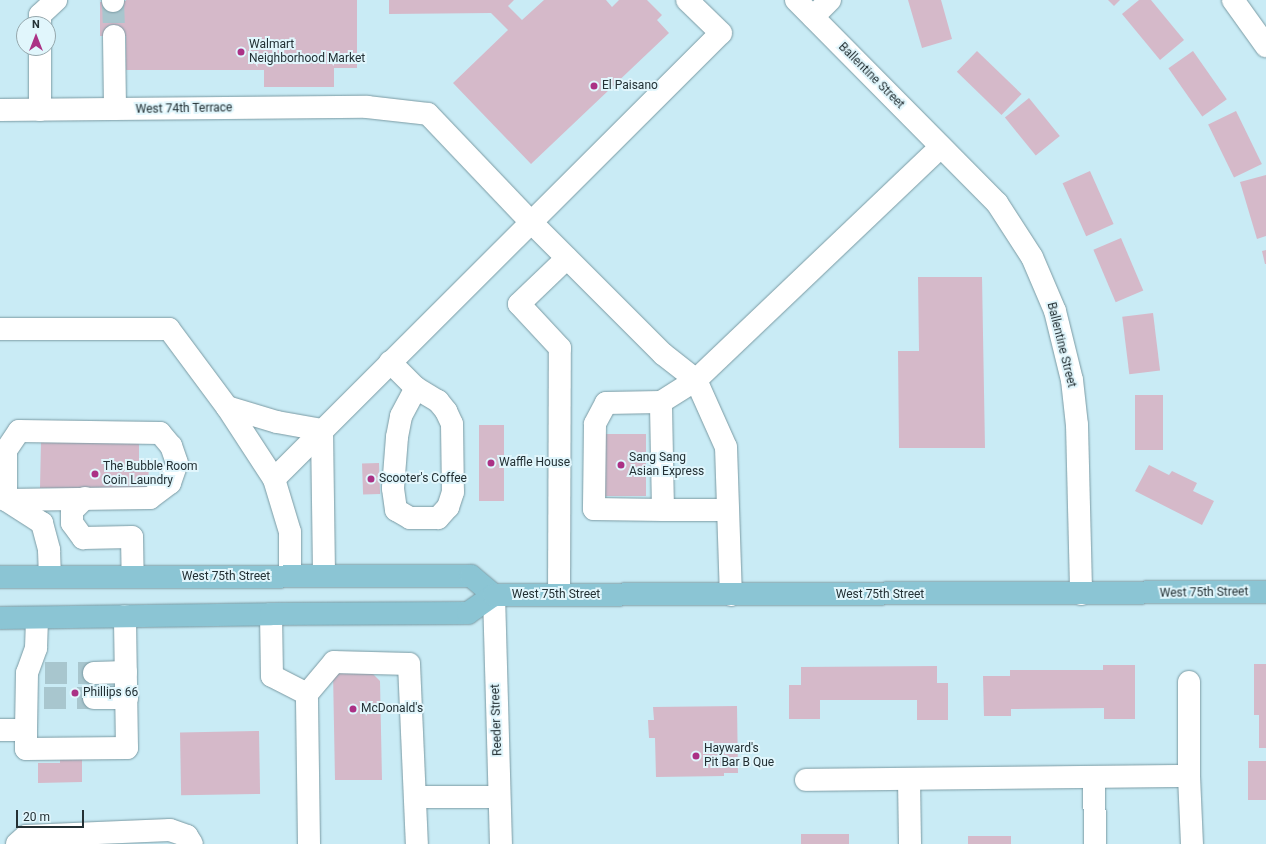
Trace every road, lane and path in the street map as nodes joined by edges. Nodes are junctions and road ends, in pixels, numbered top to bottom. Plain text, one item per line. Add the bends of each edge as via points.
1 (56, 0) edge
2 (688, 0) edge
3 (796, 0) edge
4 (830, 0) edge
5 (1233, 0) edge
6 (40, 16) edge
7 (813, 17) junction
8 (114, 36) tunnel mouth
9 (1266, 46) edge
10 (40, 56) edge
11 (115, 109) junction
12 (0, 110) edge
13 (40, 110) junction
14 (941, 146) junction
15 (531, 222) junction
16 (567, 258) junction
17 (0, 329) edge
18 (390, 362) junction
19 (696, 380) junction
20 (416, 388) junction
21 (661, 402) junction
22 (227, 407) junction
23 (322, 430) junction
24 (3, 450) edge
25 (274, 479) junction
26 (84, 498) junction
27 (6, 500) junction
28 (663, 510) junction
29 (728, 510) junction
30 (50, 576) junction
31 (133, 576) junction
32 (290, 576) junction
33 (324, 576) junction
34 (0, 577) edge
35 (1266, 592) edge
36 (1081, 594) junction
37 (494, 595) junction
38 (559, 595) junction
39 (731, 595) junction
40 (271, 614) junction
41 (125, 616) junction
42 (0, 618) edge
43 (37, 618) junction
44 (94, 672) tunnel mouth
45 (126, 672) junction
46 (1189, 682) dead end
47 (306, 694) junction
48 (94, 698) tunnel mouth
49 (127, 698) junction
50 (0, 730) edge
51 (26, 730) junction
52 (1189, 776) junction
53 (1094, 777) junction
54 (806, 780) dead end
55 (909, 780) junction
56 (415, 796) junction
57 (499, 797) junction
58 (17, 844) edge
59 (192, 844) edge
60 (308, 844) edge
61 (417, 844) edge
62 (501, 844) edge
63 (910, 844) edge
64 (1095, 844) edge
65 (1192, 844) edge

1 - 6 street
2 - 15 street via 721,33
3 - 7 street, Ballentine Street
4 - 7 street
5 - 9 street
7 - 14 street, Ballentine Street
8 - 11 street
10 - 13 street
11 - 13 street, West 74th Terrace
11 - 15 street, West 74th Terrace via 367,107 428,114
12 - 13 street, West 74th Terrace
14 - 19 street
14 - 36 street, Ballentine Street via 997,203 1032,257 1056,311 1072,380 1077,425
15 - 16 street, West 74th Terrace
15 - 18 street
16 - 19 street, West 74th Terrace via 663,354
16 - 38 street via 519,304 560,348
17 - 22 street via 169,328
18 - 20 street
18 - 23 street
19 - 21 street
19 - 29 street via 726,447
20 - 20 street via 401,416 397,437 393,488 396,510 410,518 438,518 448,507 453,492 452,424 438,401
21 - 28 street
21 - 28 street via 606,403 595,424 594,509
22 - 23 street via 277,422
22 - 25 street
23 - 25 street
23 - 33 street
24 - 26 street via 19,431 160,432 171,446 177,463 170,483 150,498
24 - 27 street
25 - 32 street via 290,532
26 - 27 street
26 - 31 street via 72,510 72,523 83,538 132,537
27 - 30 street via 42,523 49,550
28 - 29 street
29 - 39 street
30 - 31 main road, West 75th Street
30 - 34 main road, West 75th Street
31 - 32 main road, West 75th Street
32 - 33 main road, West 75th Street
33 - 37 main road, West 75th Street via 471,576
35 - 36 main road, West 75th Street
36 - 39 main road, West 75th Street
37 - 38 main road, West 75th Street
37 - 40 main road via 468,613
37 - 57 street, Reeder Street
38 - 39 main road, West 75th Street
40 - 41 main road
40 - 47 street via 272,676
41 - 43 main road
41 - 45 street
42 - 43 main road
43 - 51 street via 36,698
44 - 45 street
45 - 49 street
46 - 52 street
47 - 56 street via 334,662 410,664
47 - 60 street
48 - 49 street
49 - 51 street via 127,748 26,749
50 - 51 street
52 - 53 street
52 - 65 street
53 - 55 street
53 - 64 street
54 - 55 street
55 - 63 street
56 - 57 street
56 - 61 street
57 - 62 street, Reeder Street
58 - 59 street via 26,836 170,830 187,836

